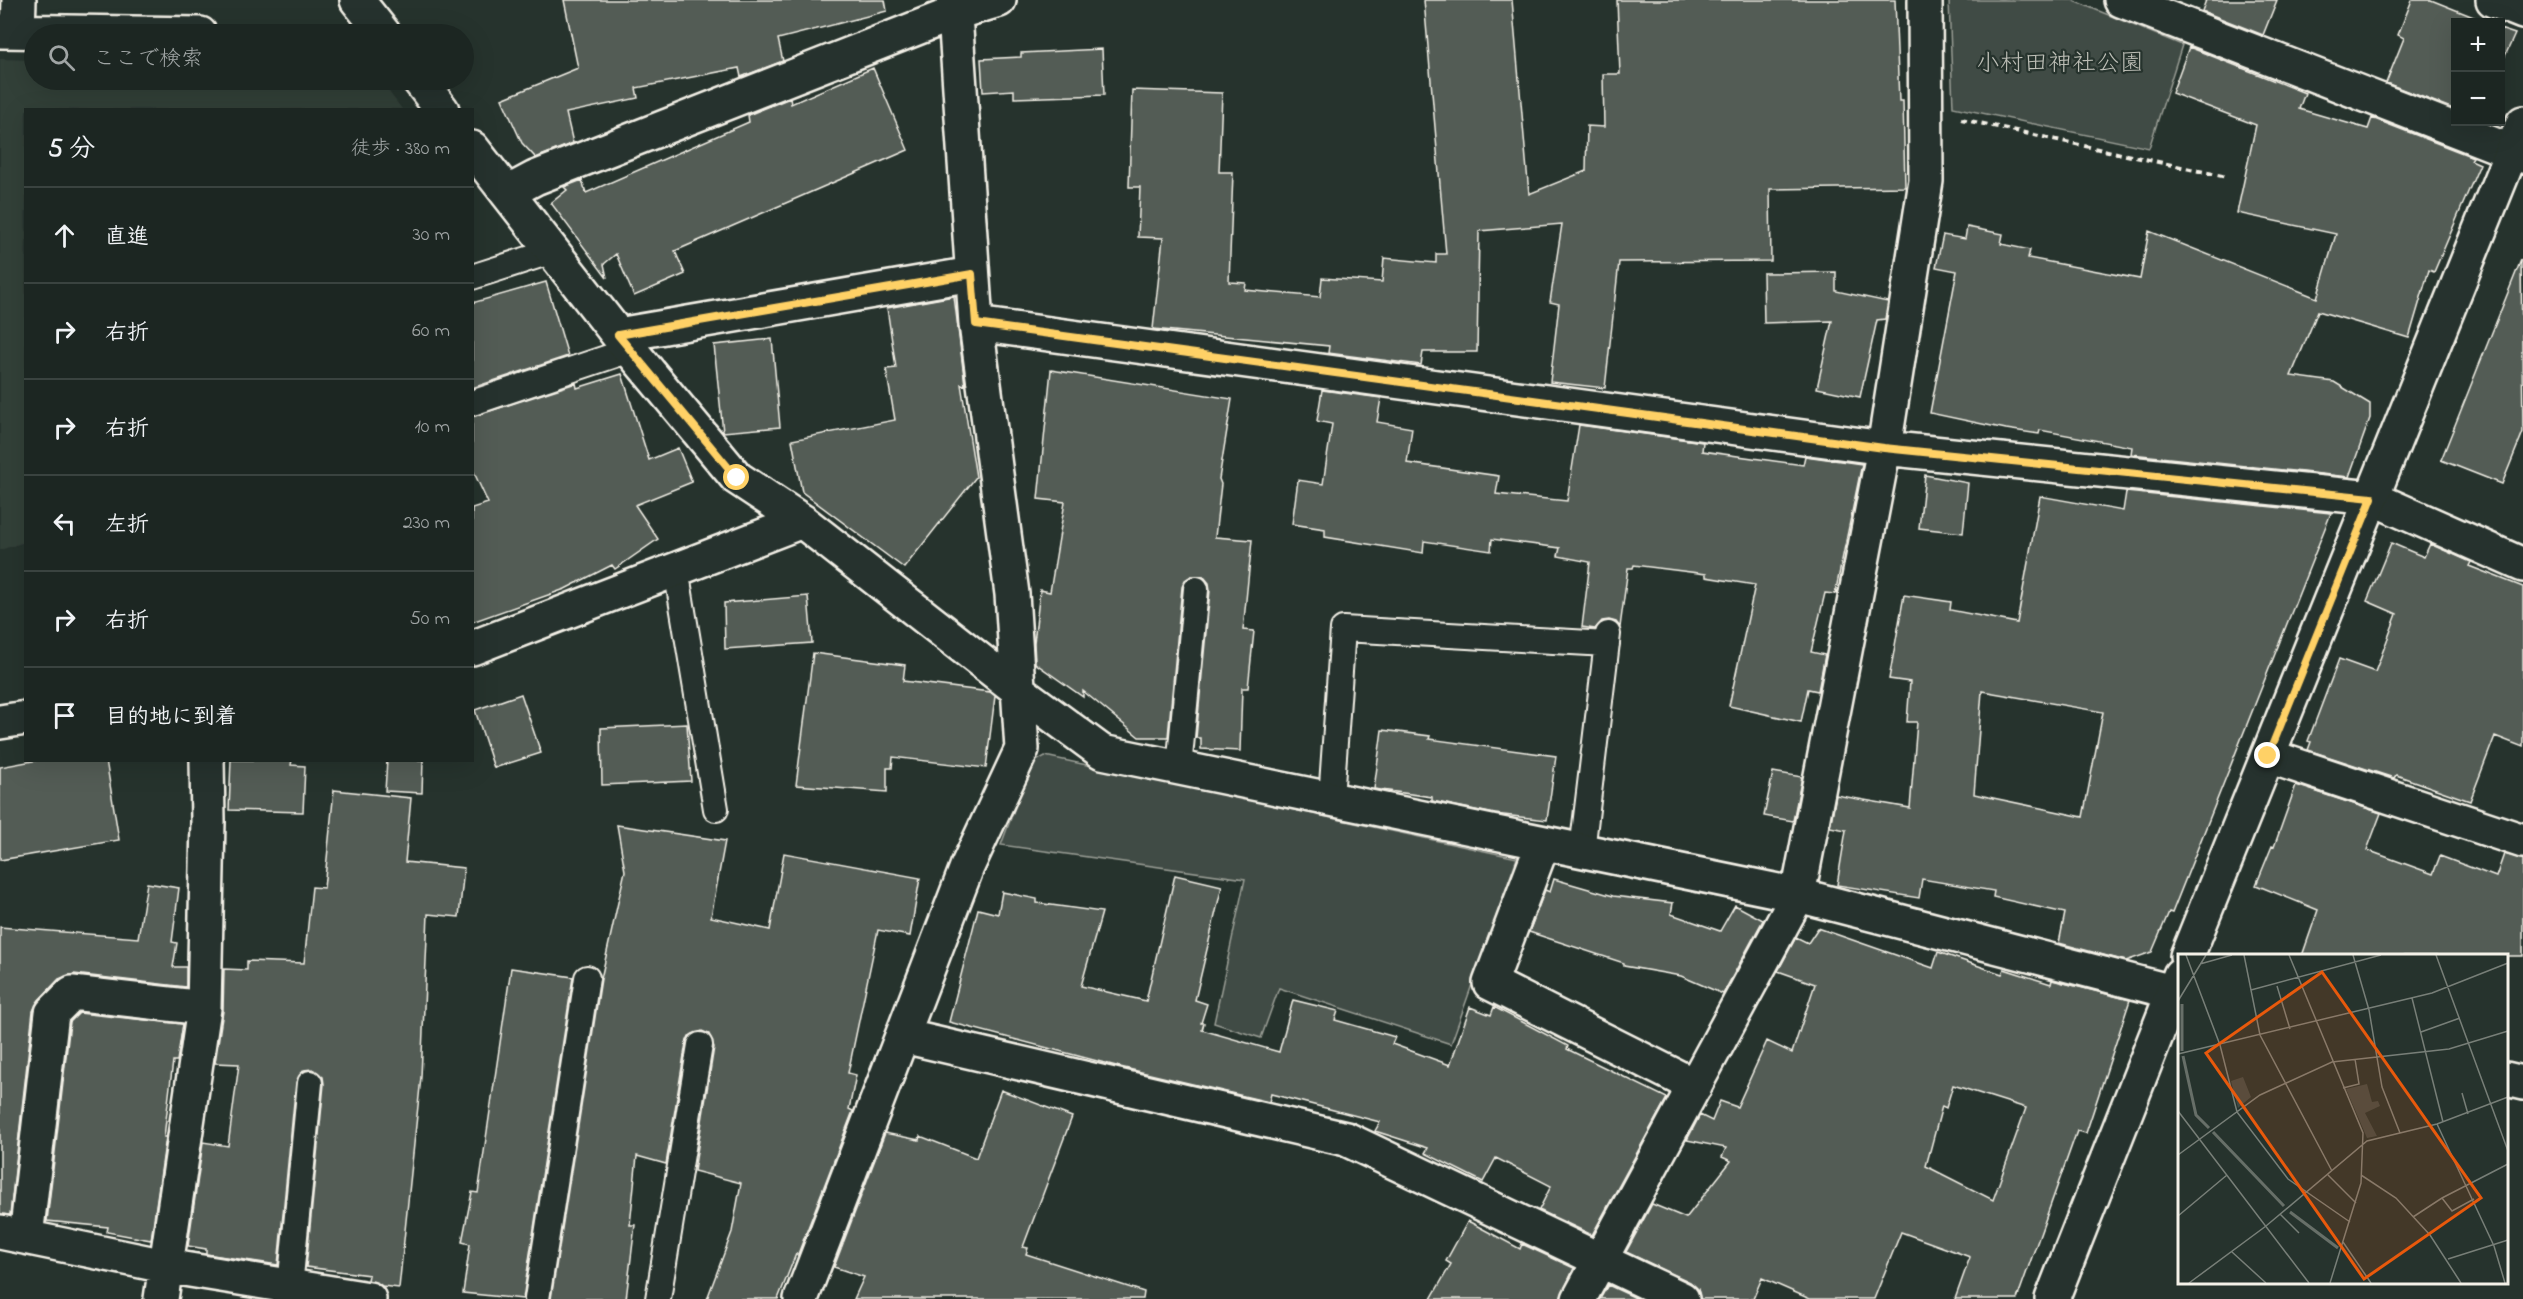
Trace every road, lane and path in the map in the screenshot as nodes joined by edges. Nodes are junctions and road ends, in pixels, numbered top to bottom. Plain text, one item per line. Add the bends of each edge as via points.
1 (357, 0) edge
2 (999, 0) edge
3 (1924, 0) edge
4 (2121, 0) edge
5 (2493, 0) edge
6 (954, 7) edge
7 (2523, 12) edge
8 (12, 21) edge
9 (55, 24) edge
10 (376, 24) edge
11 (427, 90) edge
12 (440, 108) edge
13 (1925, 111) junction
14 (2523, 123) edge
15 (474, 151) edge
16 (2517, 154) edge
17 (2227, 177) dead end
18 (507, 193) junction
19 (553, 251) junction
20 (972, 274) junction
21 (474, 276) edge
22 (976, 324) junction
23 (624, 343) junction
24 (474, 402) edge
25 (1884, 448) junction
26 (2372, 498) junction
27 (802, 521) junction
28 (2523, 565) edge
29 (675, 569) junction
30 (1196, 589) dead end
31 (474, 647) edge
32 (1018, 690) junction
33 (24, 718) edge
34 (0, 722) edge
35 (2268, 756) junction
36 (207, 762) edge
37 (1179, 768) junction
38 (1331, 800) junction
39 (716, 809) dead end
40 (2523, 841) edge
41 (1543, 843) junction
42 (1582, 851) junction
43 (1798, 895) junction
44 (2188, 954) edge
45 (587, 978) dead end
46 (2177, 987) edge
47 (204, 1008) junction
48 (903, 1036) junction
49 (700, 1045) dead end
50 (2508, 1079) edge
51 (310, 1083) dead end
52 (2523, 1083) edge
53 (1695, 1086) junction
54 (13, 1235) edge
55 (1601, 1261) junction
56 (165, 1266) junction
57 (290, 1287) junction
58 (161, 1299) edge
59 (369, 1299) edge
60 (537, 1299) edge
61 (658, 1299) edge
62 (801, 1299) edge
63 (1579, 1299) edge
64 (1682, 1299) edge
65 (2052, 1299) edge

1 - 10 street
2 - 6 street
3 - 13 street
4 - 16 street
5 - 7 street
6 - 18 street via 535,178
6 - 20 street
8 - 9 street
11 - 12 street
13 - 17 path
13 - 25 street via 1926,181
14 - 16 street
15 - 18 street
16 - 26 street
18 - 19 street
19 - 21 lane
19 - 23 street
20 - 22 street
20 - 23 street
22 - 25 street
22 - 32 street via 1012,594
23 - 24 lane
23 - 27 street via 737,478
25 - 26 street
25 - 43 street
26 - 28 street
26 - 35 street
27 - 29 street
27 - 32 street
29 - 31 street
29 - 39 lane
30 - 37 lane
32 - 37 street via 1102,752
32 - 48 street via 1022,749 967,867
33 - 34 street
35 - 40 street
35 - 44 street
36 - 47 street
37 - 38 street
38 - 41 street
38 - 42 lane via 1343,629 1608,639
41 - 42 street
41 - 53 street via 1490,983
42 - 43 street
43 - 46 street
43 - 53 street
45 - 60 lane
46 - 65 street
47 - 54 street via 72,993 52,1013
47 - 56 street
48 - 55 street via 1346,1139
48 - 62 street
49 - 61 lane
50 - 52 street
51 - 57 lane
53 - 55 street
54 - 56 street
55 - 63 street
55 - 64 street
56 - 57 street
56 - 58 street
57 - 59 street

